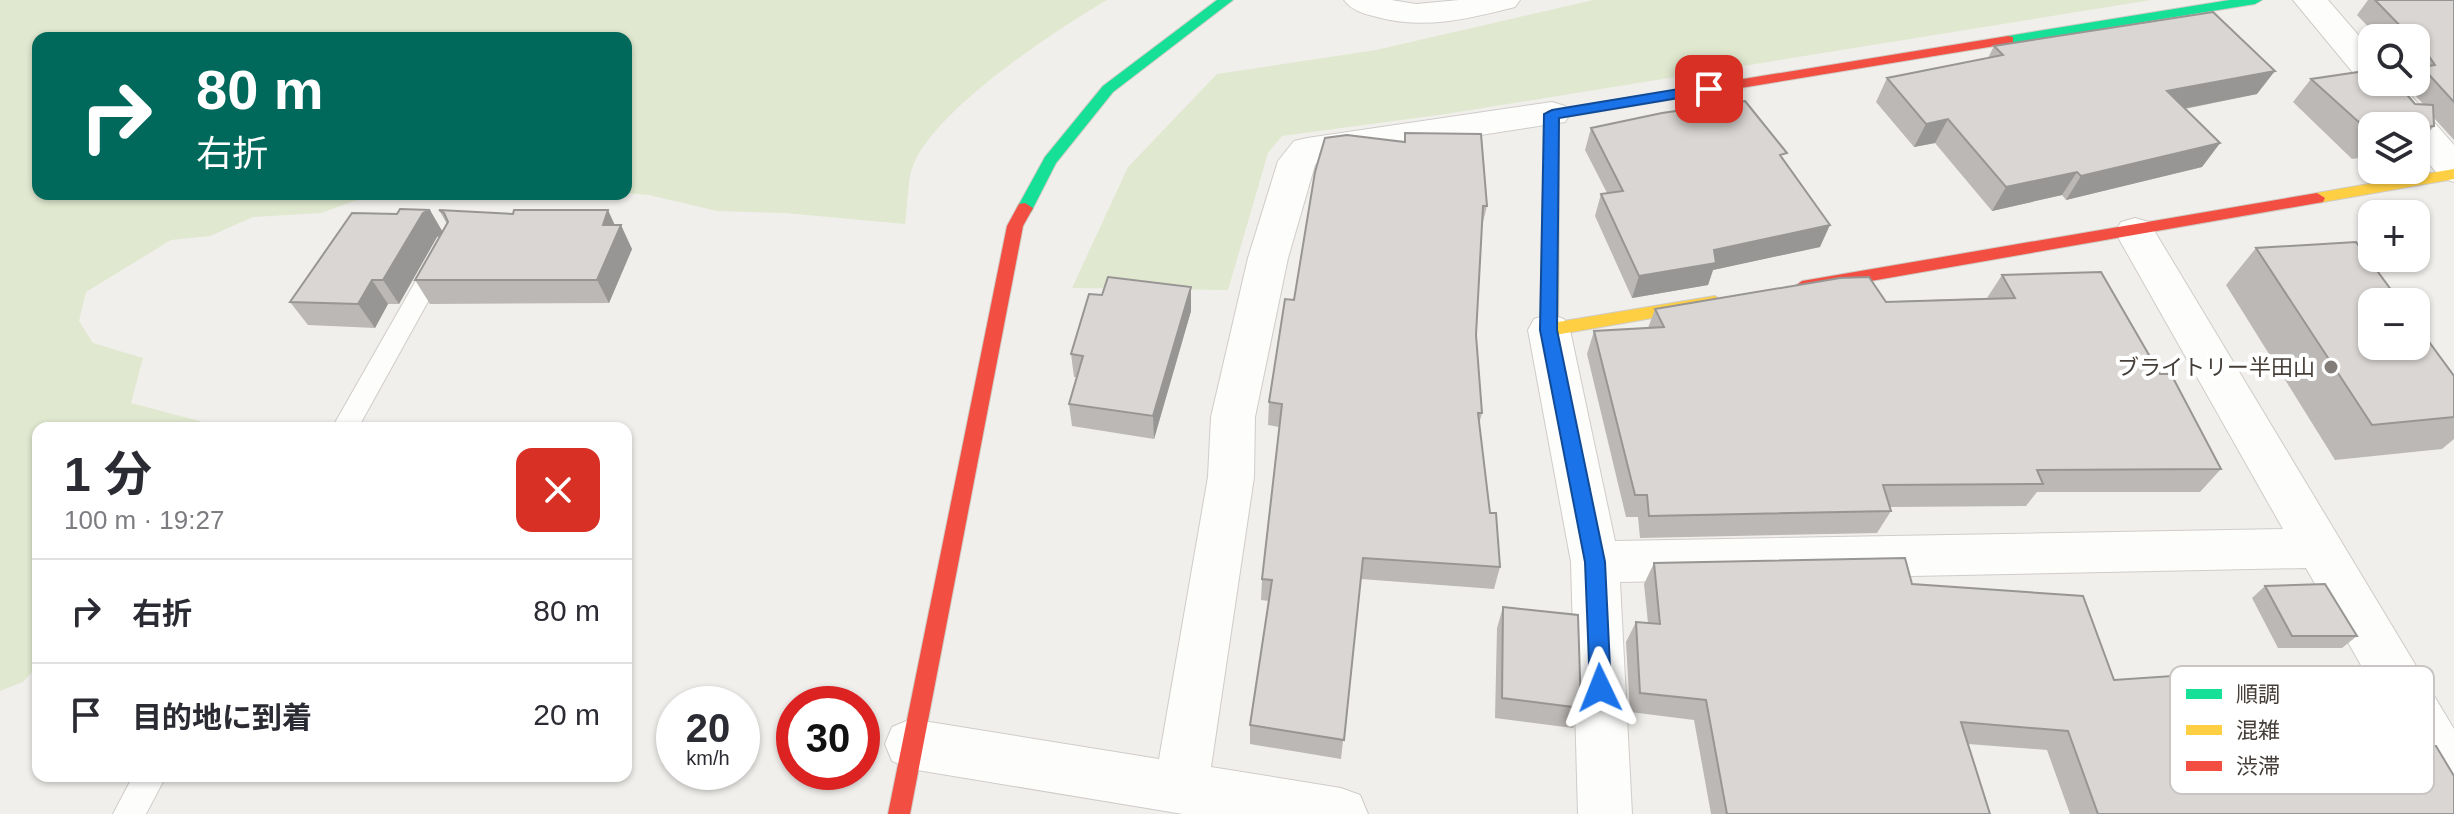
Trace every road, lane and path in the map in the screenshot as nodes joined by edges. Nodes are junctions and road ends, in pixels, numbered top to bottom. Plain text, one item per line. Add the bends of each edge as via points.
1 (1226, 0) edge
2 (1361, 0) edge
3 (1503, 0) edge
4 (2255, 0) edge
5 (2310, 0) edge
6 (2358, 57) edge
7 (2392, 96) edge
8 (1552, 114) junction
9 (2454, 171) edge
10 (2135, 232) junction
11 (448, 244) edge
12 (1780, 291) edge
13 (1734, 299) edge
14 (1549, 330) junction
15 (348, 422) edge
16 (2321, 548) junction
17 (1595, 562) junction
18 (2389, 666) edge
19 (2434, 743) edge
20 (911, 744) junction
21 (2454, 778) edge
22 (147, 782) edge
23 (1181, 788) junction
24 (129, 814) edge
25 (899, 814) edge
26 (1341, 814) edge
27 (1605, 814) edge

1 - 20 street via 1108,89 1050,161 1015,226
2 - 3 street via 1387,11 1427,17
4 - 8 street
5 - 6 street
7 - 9 street
8 - 14 street
8 - 23 street via 1307,150 1297,161 1268,258 1233,417 1231,477
9 - 10 street
10 - 12 street
10 - 16 street
11 - 15 lane
13 - 14 street
14 - 17 street
16 - 17 street
16 - 18 street
17 - 27 street
19 - 21 street
20 - 23 street
20 - 25 street
22 - 24 lane
23 - 26 street

